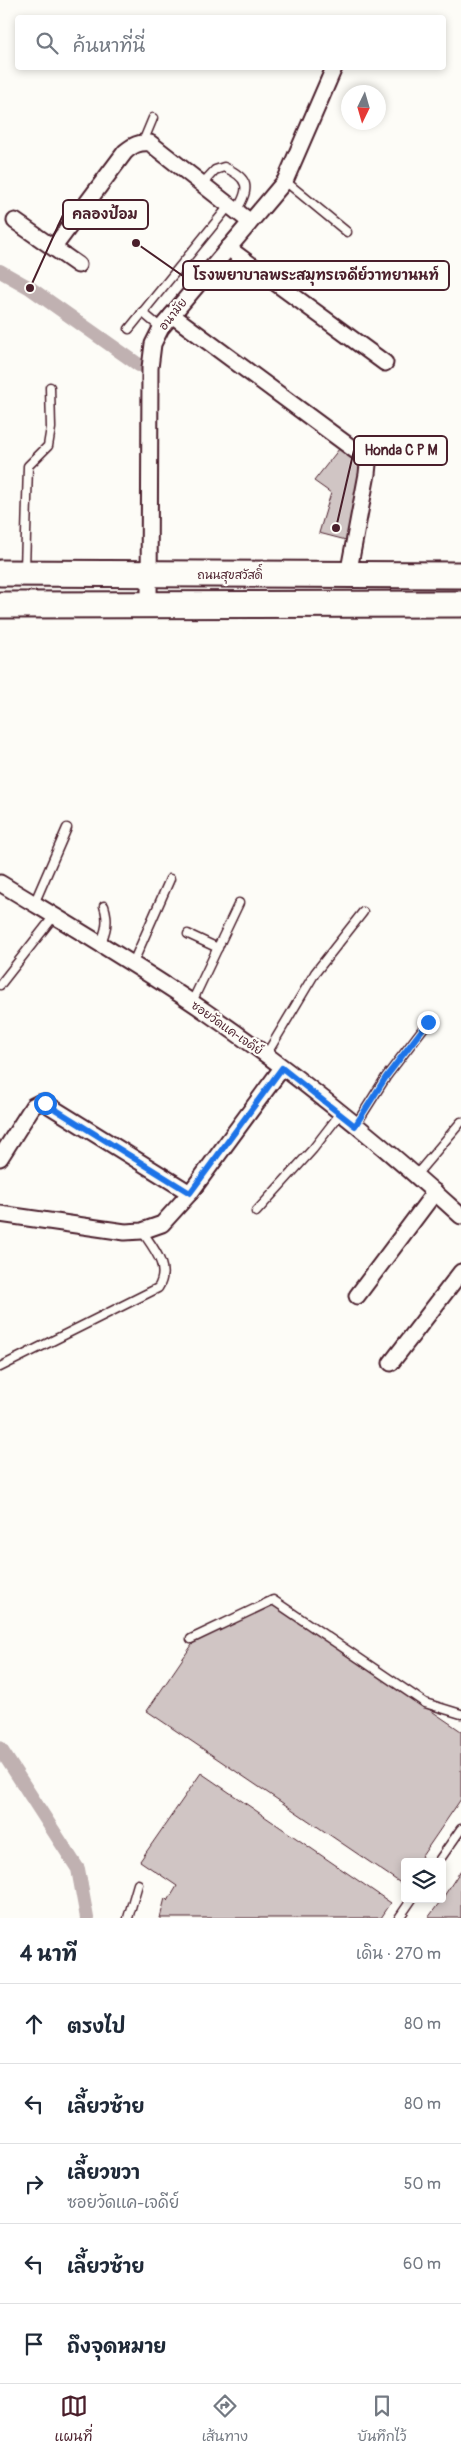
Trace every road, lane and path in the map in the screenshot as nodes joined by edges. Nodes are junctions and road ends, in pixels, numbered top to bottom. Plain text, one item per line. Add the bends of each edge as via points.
1 (333, 70) edge
2 (153, 118) dead end
3 (143, 142) junction
4 (285, 180) junction
5 (202, 184) junction
6 (232, 208) junction
7 (15, 221) dead end
8 (249, 222) junction
9 (347, 232) dead end
10 (54, 247) junction
11 (228, 248) junction
12 (78, 265) dead end
13 (142, 312) junction
14 (172, 315) junction
15 (129, 328) dead end
16 (161, 328) junction
17 (385, 363) dead end
18 (50, 387) dead end
19 (0, 573) edge
20 (25, 573) junction
21 (149, 574) junction
22 (348, 575) junction
23 (461, 575) edge
24 (461, 604) edge
25 (0, 605) edge
26 (149, 605) junction
27 (67, 828) dead end
28 (170, 879) dead end
29 (0, 883) edge
30 (239, 903) dead end
31 (34, 904) junction
32 (104, 906) dead end
33 (363, 912) dead end
34 (54, 916) junction
35 (188, 934) dead end
36 (100, 945) junction
37 (218, 948) junction
38 (132, 965) junction
39 (0, 985) edge
40 (192, 1002) junction
41 (428, 1022) dead end
42 (266, 1055) junction
43 (282, 1068) junction
44 (340, 1114) junction
45 (461, 1122) edge
46 (355, 1126) junction
47 (0, 1158) edge
48 (416, 1175) junction
49 (435, 1192) junction
50 (190, 1193) junction
51 (256, 1212) dead end
52 (0, 1214) edge
53 (461, 1216) edge
54 (142, 1231) junction
55 (461, 1272) edge
56 (357, 1296) dead end
57 (391, 1364) dead end
58 (0, 1367) edge
59 (191, 1639) dead end
60 (461, 1714) edge
61 (461, 1829) edge
62 (441, 1858) edge
63 (138, 1884) dead end
64 (409, 1903) edge
65 (128, 1918) edge
66 (399, 1918) edge

1 - 4 street, อนามัย
2 - 3 lane
3 - 5 street via 150,143
3 - 10 street via 134,144 125,152
4 - 8 street, อนามัย
4 - 9 lane
5 - 6 street
5 - 6 lane via 215,170 224,167 238,173 246,184 246,196
6 - 8 street
6 - 13 lane
7 - 10 street
8 - 11 street, อนามัย
10 - 12 street
11 - 14 street, อนามัย
11 - 17 street
13 - 15 lane
13 - 16 lane
14 - 16 street, อนามัย
14 - 22 street via 364,458 368,464 367,474
16 - 21 street, อนามัย via 151,356
18 - 20 lane via 48,446 28,466
19 - 20 main road, ถนนสุขสวัสดิ์
20 - 21 main road, ถนนสุขสวัสดิ์
21 - 22 main road, ถนนสุขสวัสดิ์
21 - 26 street, อนามัย
22 - 23 main road, ถนนสุขสวัสดิ์
24 - 26 main road
25 - 26 main road
27 - 31 lane
28 - 38 lane
29 - 31 street, ซอยวัดแค-เจดีย์
30 - 37 lane
31 - 34 street, ซอยวัดแค-เจดีย์
32 - 36 lane via 107,924
33 - 42 lane via 314,973
34 - 36 street, ซอยวัดแค-เจดีย์
34 - 39 lane
35 - 37 lane
36 - 38 street, ซอยวัดแค-เจดีย์
37 - 40 lane
38 - 40 street, ซอยวัดแค-เจดีย์
40 - 42 street, ซอยวัดแค-เจดีย์
41 - 46 lane via 386,1077
42 - 43 street, ซอยวัดแค-เจดีย์
43 - 44 street, ซอยวัดแค-เจดีย์
43 - 50 street
44 - 46 street, ซอยวัดแค-เจดีย์
44 - 51 lane
45 - 48 lane
46 - 48 street, ซอยวัดแค-เจดีย์
47 - 50 street via 33,1106 45,1103
48 - 49 street, ซอยวัดแค-เจดีย์
49 - 53 street, ซอยวัดแค-เจดีย์
49 - 56 street
50 - 54 street via 162,1224
52 - 54 street via 125,1232
54 - 58 lane via 164,1272 158,1288
55 - 57 street
59 - 60 lane via 273,1600 425,1703
61 - 62 lane
63 - 65 lane
64 - 66 lane

